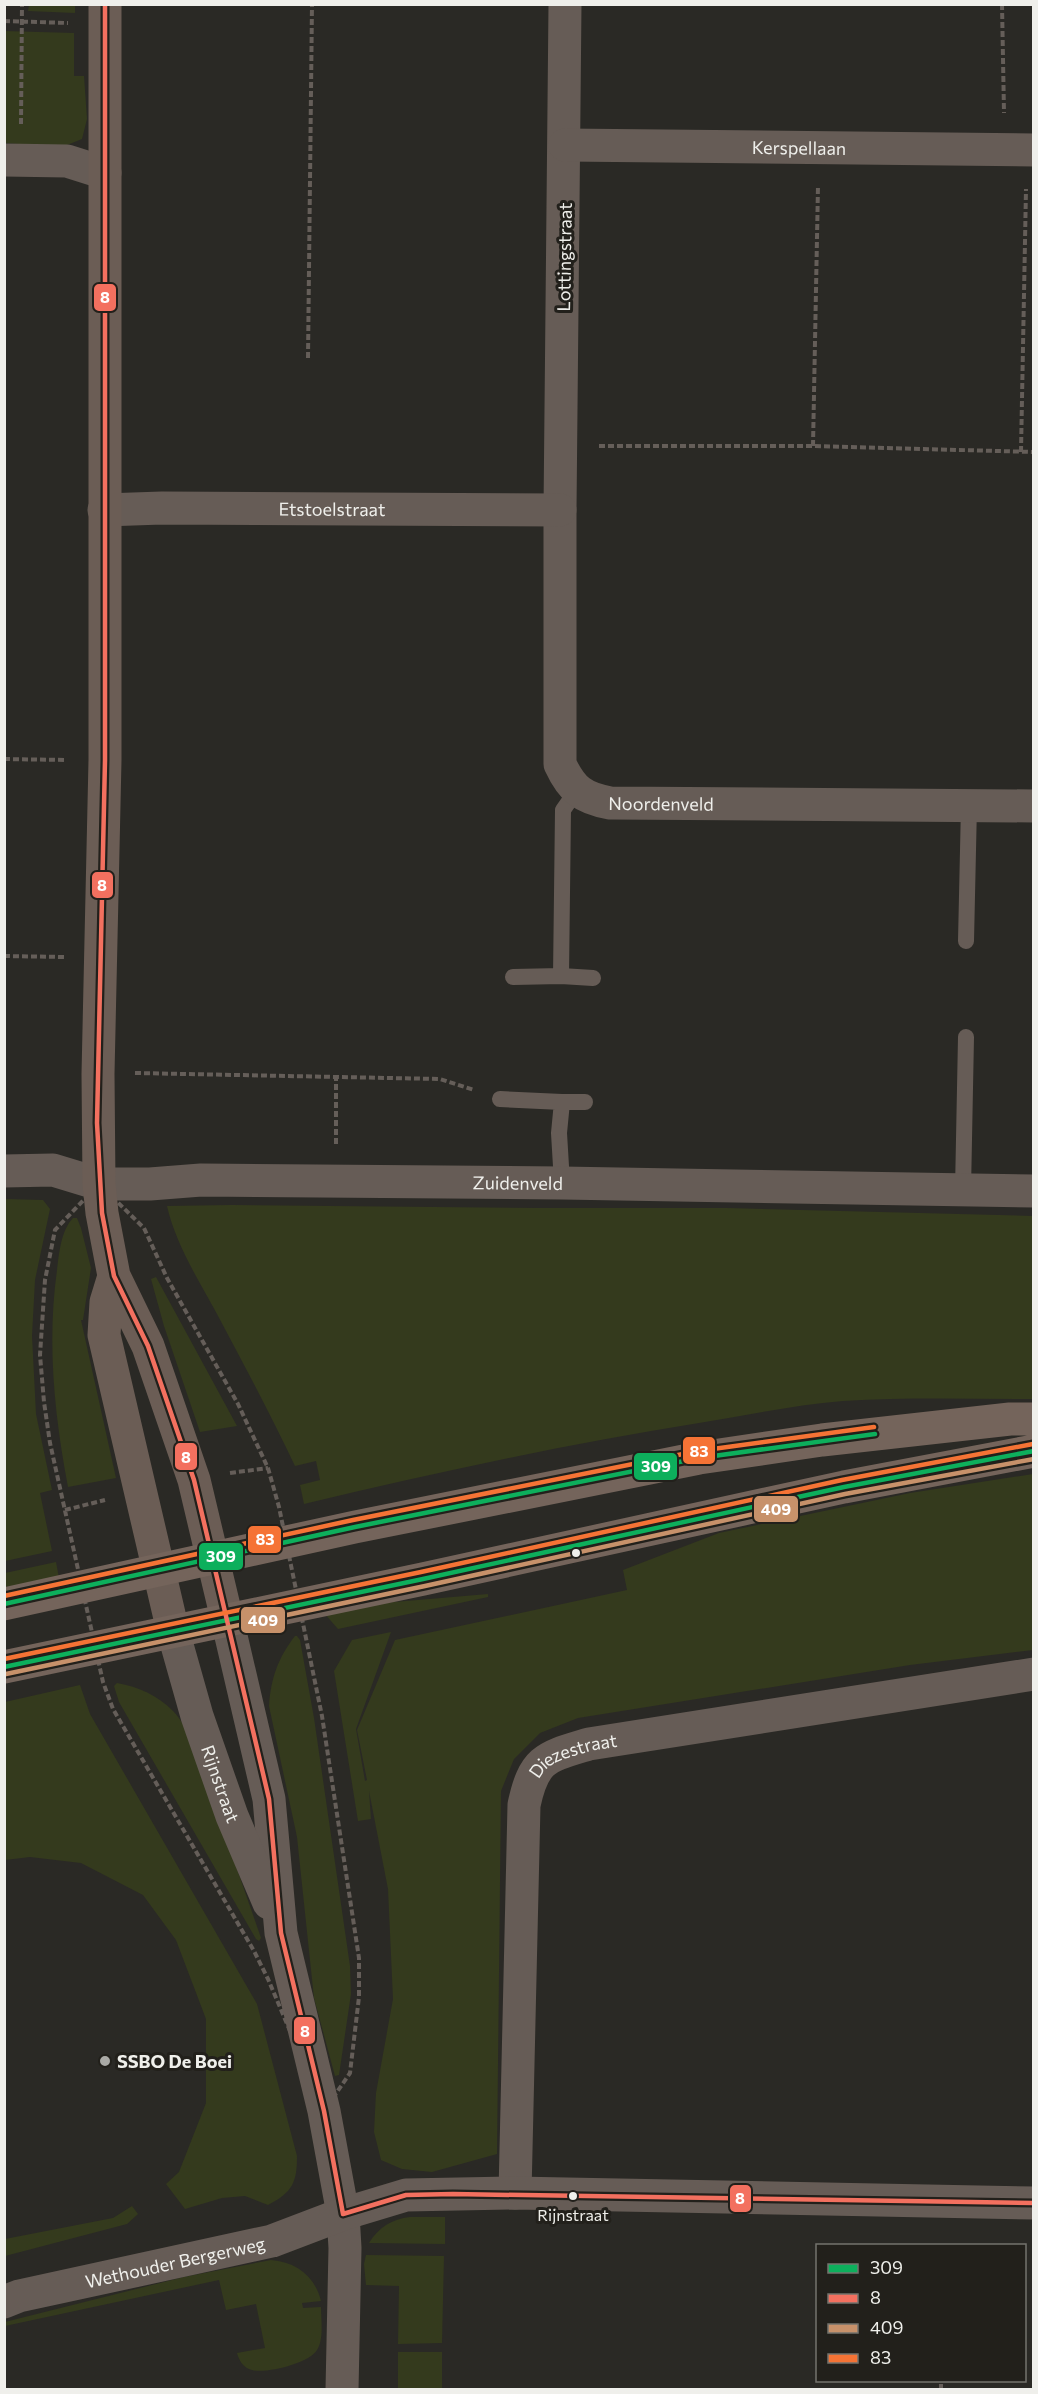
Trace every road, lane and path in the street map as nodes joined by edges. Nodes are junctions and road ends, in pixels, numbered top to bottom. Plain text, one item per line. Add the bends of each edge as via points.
1 (22, 4) edge
2 (312, 4) edge
3 (565, 4) edge
4 (1002, 4) edge
5 (105, 14) edge
6 (4, 21) edge
7 (22, 22) junction
8 (565, 145) junction
9 (809, 147) junction
10 (1021, 150) edge
11 (13, 160) edge
12 (105, 173) junction
13 (308, 358) dead end
14 (561, 446) junction
15 (813, 446) junction
16 (1021, 452) junction
17 (1034, 452) edge
18 (104, 510) junction
19 (560, 510) junction
20 (4, 759) edge
21 (105, 760) junction
22 (577, 790) junction
23 (969, 805) junction
24 (1034, 806) edge
25 (966, 941) dead end
26 (4, 956) edge
27 (101, 956) junction
28 (561, 976) junction
29 (513, 977) dead end
30 (593, 978) dead end
31 (966, 1037) dead end
32 (98, 1074) junction
33 (336, 1077) junction
34 (500, 1099) joint
35 (562, 1102) junction
36 (585, 1102) dead end
37 (4, 1171) edge
38 (336, 1181) junction
39 (562, 1183) junction
40 (99, 1184) junction
41 (963, 1190) junction
42 (1034, 1191) edge
43 (114, 1276) junction
44 (1034, 1419) edge
45 (1034, 1451) edge
46 (213, 1558) junction
47 (159, 1570) junction
48 (82, 1586) junction
49 (4, 1604) edge
50 (227, 1619) junction
51 (173, 1631) junction
52 (95, 1648) junction
53 (4, 1667) edge
54 (1034, 1674) edge
55 (281, 1933) junction
56 (324, 2111) junction
57 (515, 2193) junction
58 (1034, 2203) edge
59 (343, 2214) junction
60 (4, 2302) edge
61 (342, 2390) edge

1 - 7 path
2 - 13 path
3 - 8 street, Lottingstraat
4 - 10 path
5 - 7 path
5 - 12 street
6 - 7 path
7 - 11 path
8 - 9 street, Kerspellaan
8 - 14 street, Lottingstraat
9 - 10 street, Kerspellaan
9 - 15 path via 809,168 818,177
10 - 16 path
11 - 12 street via 67,161
12 - 18 street
14 - 15 path
14 - 19 street, Lottingstraat
15 - 16 path
16 - 17 path
18 - 19 street, Etstoelstraat
18 - 21 street
19 - 22 street via 560,765
20 - 21 path
21 - 27 street
22 - 23 street, Noordenveld via 590,800 610,803
22 - 28 lane via 563,810
23 - 24 street, Noordenveld
23 - 25 lane
26 - 27 path
27 - 32 street
28 - 29 lane
28 - 30 lane
31 - 41 lane
32 - 33 path
32 - 40 street
33 - 34 path via 440,1079
33 - 38 path
34 - 35 lane
35 - 36 lane
35 - 39 lane
37 - 40 street, Zuidenveld via 53,1170
38 - 39 street, Zuidenveld
38 - 40 street, Zuidenveld
39 - 41 street, Zuidenveld
40 - 43 street
40 - 48 path via 55,1230 45,1280 40,1355 50,1443
41 - 42 street, Zuidenveld
43 - 46 street via 148,1346 195,1480
43 - 47 street via 106,1302 104,1335
44 - 46 main road via 822,1440 699,1458
45 - 50 main road
46 - 47 main road
46 - 50 street
47 - 48 main road
47 - 51 street
48 - 49 main road
48 - 52 path
50 - 51 main road
50 - 55 street, Rijnstraat via 269,1799
51 - 52 main road
51 - 55 street, Rijnstraat via 232,1816
52 - 53 main road
52 - 56 path via 113,1709 259,1960
54 - 57 street, Diezestraat via 589,1744 550,1756 530,1778 524,1805
55 - 56 street, Rijnstraat
56 - 59 street, Rijnstraat
57 - 58 street, Wethouder Bergerweg
57 - 59 street, Wethouder Bergerweg via 406,2195
59 - 60 street, Wethouder Bergerweg via 272,2241
59 - 61 street, Rijnstraat

